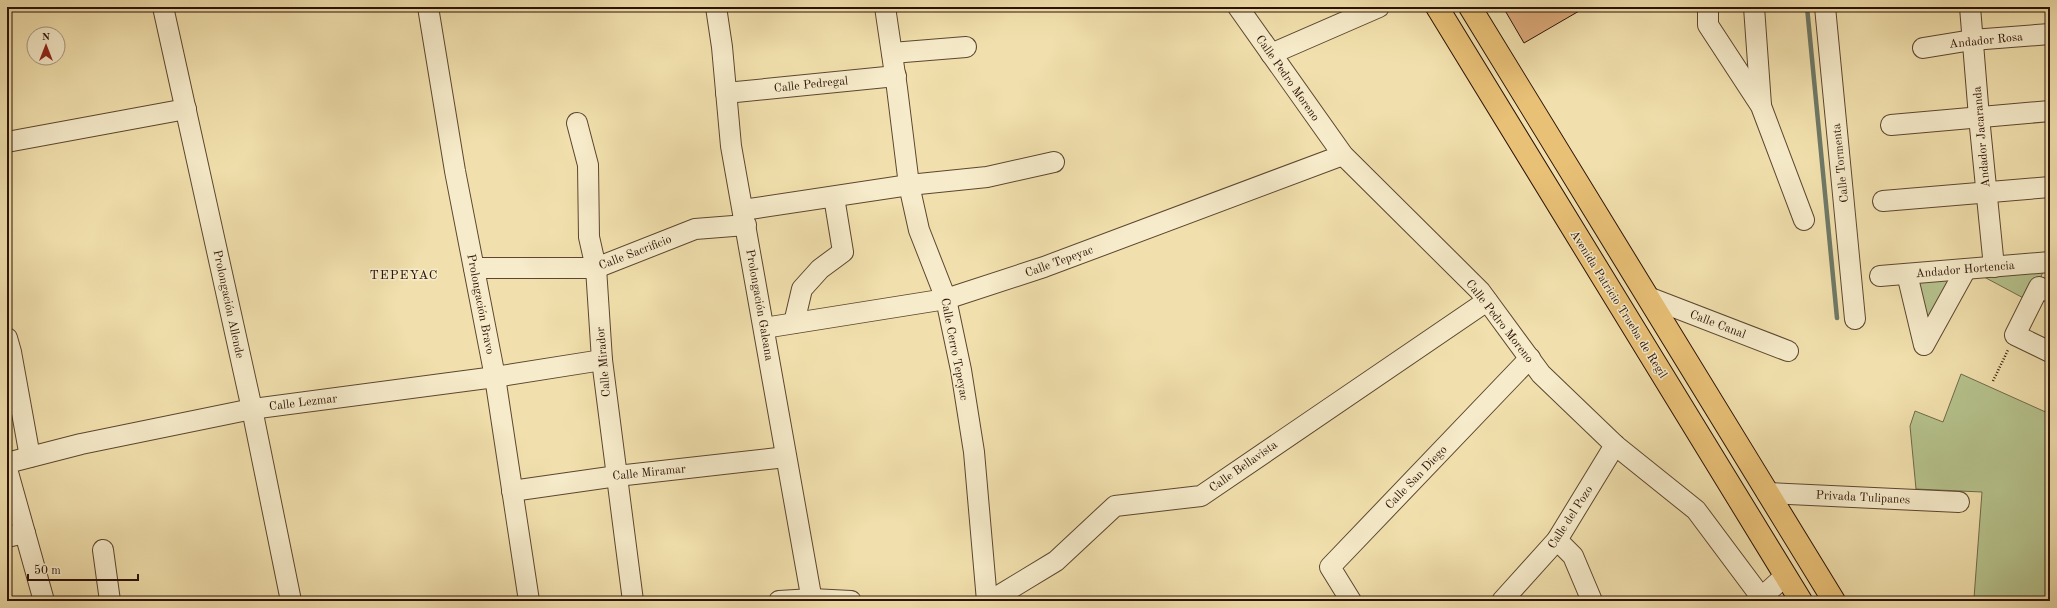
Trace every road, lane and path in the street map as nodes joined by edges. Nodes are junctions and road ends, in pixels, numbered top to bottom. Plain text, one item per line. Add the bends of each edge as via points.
1 (163, 7) edge
2 (428, 7) edge
3 (716, 7) edge
4 (885, 7) edge
5 (1238, 7) edge
6 (1379, 7) edge
7 (1437, 7) edge
8 (1470, 7) edge
9 (1708, 7) edge
10 (1754, 7) edge
11 (1825, 7) edge
12 (1970, 7) edge
13 (2050, 34) edge
14 (1972, 40) junction
15 (966, 47) dead end
16 (1923, 48) dead end
17 (892, 53) junction
18 (1271, 54) junction
19 (896, 76) junction
20 (726, 93) junction
21 (1761, 106) junction
22 (186, 109) junction
23 (2050, 111) edge
24 (1979, 117) junction
25 (577, 123) dead end
26 (1891, 125) dead end
27 (7, 142) edge
28 (1343, 155) junction
29 (1054, 162) dead end
30 (909, 185) junction
31 (2050, 187) edge
32 (1986, 192) junction
33 (834, 197) junction
34 (1883, 201) dead end
35 (745, 218) junction
36 (1804, 220) dead end
37 (2050, 262) edge
38 (1994, 267) junction
39 (474, 268) junction
40 (596, 268) junction
41 (1966, 269) junction
42 (1907, 274) junction
43 (1880, 276) dead end
44 (2045, 290) edge
45 (1648, 297) junction
46 (946, 299) junction
47 (1487, 301) junction
48 (1855, 319) dead end
49 (794, 323) junction
50 (764, 328) junction
51 (2016, 335) junction
52 (7, 338) edge
53 (1788, 351) dead end
54 (2050, 352) edge
55 (1530, 358) junction
56 (602, 360) junction
57 (495, 377) junction
58 (1993, 381) dead end
59 (252, 409) junction
60 (1615, 445) junction
61 (30, 457) junction
62 (786, 457) junction
63 (7, 463) edge
64 (7, 469) edge
65 (617, 476) junction
66 (512, 491) junction
67 (1767, 493) junction
68 (1959, 502) dead end
69 (16, 535) edge
70 (1557, 540) junction
71 (103, 550) dead end
72 (1785, 576) junction
73 (1763, 599) edge
74 (812, 600) edge
75 (44, 601) edge
76 (110, 601) edge
77 (291, 601) edge
78 (528, 601) edge
79 (633, 601) edge
80 (779, 601) edge
81 (851, 601) edge
82 (989, 601) edge
83 (1351, 601) edge
84 (1502, 601) edge
85 (1592, 601) edge
86 (1801, 601) edge
87 (1834, 601) edge

1 - 22 street, Prolongación Allende
2 - 39 street, Prolongación Bravo
3 - 20 street, Prolongación Galeana
4 - 17 street, Calle Cerro Tepeyac
5 - 18 street, Calle Pedro Moreno
6 - 18 street
7 - 72 main road, Avenida Patricio Trueba de Regil
8 - 45 main road
9 - 21 street via 1708,25
10 - 21 street
11 - 48 street, Calle Tormenta
12 - 14 street, Andador Jacaranda
13 - 14 street, Andador Rosa
14 - 16 street, Andador Rosa
14 - 24 street, Andador Jacaranda
15 - 17 street
17 - 19 street, Calle Cerro Tepeyac
18 - 28 street, Calle Pedro Moreno
19 - 20 street, Calle Pedregal
19 - 30 street, Calle Cerro Tepeyac
20 - 35 street, Prolongación Galeana via 731,146
21 - 36 street
22 - 27 street
22 - 59 street, Prolongación Allende
23 - 24 street
24 - 26 street
24 - 32 street, Andador Jacaranda
25 - 40 street, Calle Mirador via 588,165 589,237
28 - 46 street, Calle Tepeyac via 1044,267
28 - 47 street, Calle Pedro Moreno via 1480,290
29 - 30 street, Calle Sacrificio via 987,177
30 - 33 street, Calle Sacrificio
30 - 46 street, Calle Cerro Tepeyac via 919,230
31 - 32 street
32 - 34 street
32 - 38 street, Andador Jacaranda
33 - 35 street, Calle Sacrificio
33 - 49 street via 843,252 820,269 802,289
35 - 40 street, Calle Sacrificio via 695,229
35 - 50 street, Prolongación Galeana
37 - 38 street, Andador Hortencia
38 - 41 street, Andador Hortencia
39 - 40 street, Calle Sacrificio
39 - 57 street, Prolongación Bravo
40 - 56 street, Calle Mirador
41 - 42 street, Andador Hortencia
41 - 42 street via 1924,345
42 - 43 street, Andador Hortencia
44 - 51 street
45 - 53 street, Calle Canal
45 - 67 main road
46 - 49 street, Calle Tepeyac
46 - 82 street, Calle Cerro Tepeyac via 974,452
47 - 55 street, Calle Pedro Moreno
47 - 82 street, Calle Bellavista via 1201,496 1115,506 1056,561
49 - 50 street, Calle Tepeyac
50 - 62 street, Prolongación Galeana
51 - 54 street
51 - 58 path
52 - 61 street
55 - 60 street, Calle Pedro Moreno via 1542,374
55 - 83 street, Calle San Diego via 1330,567
56 - 57 street, Calle Lezmar
56 - 65 street, Calle Mirador
57 - 59 street, Calle Lezmar
57 - 66 street, Prolongación Bravo
59 - 61 street, Calle Lezmar
59 - 77 street, Prolongación Allende
60 - 70 street, Calle del Pozo
60 - 73 street, Calle Pedro Moreno via 1696,510
61 - 63 street, Calle Lezmar
62 - 65 street, Calle Miramar
62 - 74 street, Prolongación Galeana
64 - 69 street
65 - 66 street, Calle Miramar
65 - 79 street, Calle Mirador
66 - 78 street, Prolongación Bravo
67 - 68 street, Privada Tulipanes
67 - 87 main road
69 - 75 street
70 - 84 street, Calle del Pozo
70 - 85 street via 1573,556
71 - 76 street
72 - 73 street
72 - 86 main road, Avenida Patricio Trueba de Regil
74 - 80 street
74 - 81 street

